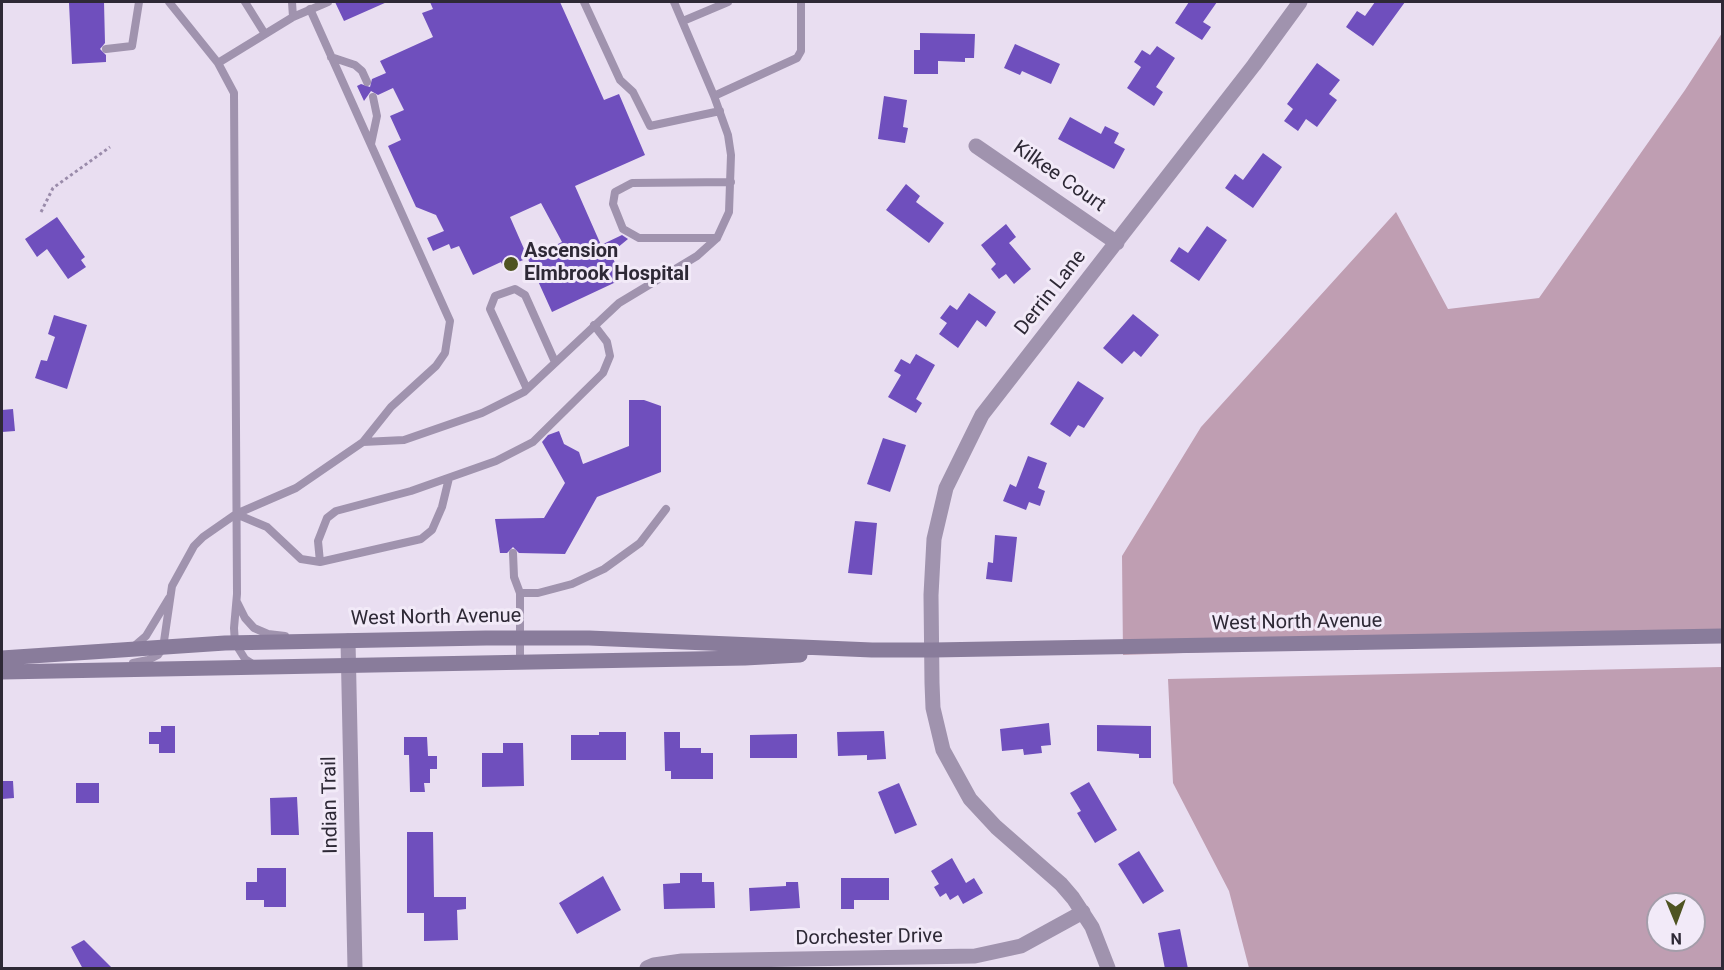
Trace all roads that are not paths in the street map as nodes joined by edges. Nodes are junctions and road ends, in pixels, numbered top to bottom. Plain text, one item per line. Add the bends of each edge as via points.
1 (139, 2) edge
2 (169, 2) edge
3 (245, 2) edge
4 (292, 2) edge
5 (328, 2) edge
6 (584, 2) edge
7 (674, 2) edge
8 (728, 2) edge
9 (801, 2) edge
10 (1300, 2) edge
11 (310, 9) junction
12 (293, 17) junction
13 (683, 21) junction
14 (265, 34) junction
15 (106, 49) dead end
16 (331, 57) junction
17 (218, 63) junction
18 (367, 82) dead end
19 (714, 96) junction
20 (373, 97) dead end
21 (720, 111) junction
22 (370, 144) junction
23 (976, 146) dead end
24 (730, 182) junction
25 (717, 238) junction
26 (1117, 243) junction
27 (594, 325) junction
28 (555, 362) junction
29 (527, 389) junction
30 (363, 442) junction
31 (449, 478) junction
32 (666, 509) dead end
33 (236, 513) junction
34 (513, 553) dead end
35 (320, 562) junction
36 (520, 593) junction
37 (170, 597) junction
38 (237, 600) junction
39 (1722, 636) edge
40 (519, 638) junction
41 (332, 641) junction
42 (348, 641) junction
43 (235, 643) junction
44 (163, 648) junction
45 (130, 650) junction
46 (872, 650) junction
47 (933, 650) junction
48 (2, 658) edge
49 (520, 663) junction
50 (349, 666) junction
51 (260, 668) junction
52 (2, 672) edge
53 (33, 672) junction
54 (1083, 912) junction
55 (355, 969) edge
56 (647, 969) edge
57 (1108, 969) edge

1 - 15 lane via 132,46
2 - 17 lane
3 - 14 lane
4 - 12 lane
5 - 11 lane
6 - 21 lane via 620,80 633,93 650,126
7 - 13 lane
8 - 13 lane
9 - 19 lane via 801,51 797,58
10 - 26 street, Derrin Lane
11 - 12 lane
11 - 16 lane
12 - 14 lane
13 - 19 lane
14 - 17 lane
16 - 18 lane via 355,65
16 - 22 lane
17 - 33 lane via 234,93
19 - 21 lane
20 - 22 lane via 377,116
21 - 24 lane via 728,135
22 - 30 lane via 450,328 445,353 436,366 391,407
23 - 26 street, Kilkee Court
24 - 25 lane via 729,212
24 - 25 lane via 632,183 615,192 613,204 623,229 639,238
25 - 27 lane via 697,256 619,303
26 - 47 street, Derrin Lane via 982,415 962,450 946,488 934,539 930,596
27 - 28 lane
27 - 31 lane via 607,342 610,356 603,373 533,442
28 - 29 lane
28 - 29 lane via 525,295 515,289 495,296 490,309
29 - 30 lane via 482,413 404,440
30 - 33 lane via 296,488
31 - 35 lane via 432,530 421,539
31 - 35 lane via 336,511 327,518 318,541
32 - 36 lane via 640,543 604,569 572,584 538,593
33 - 35 lane via 267,527 301,559
33 - 37 lane via 194,546
33 - 38 lane
34 - 36 lane via 514,577
36 - 40 lane
37 - 44 lane
37 - 45 lane via 146,636
38 - 41 lane via 254,628 268,634
38 - 43 lane
39 - 47 main road, West North Avenue
40 - 42 main road, West North Avenue
40 - 46 main road, West North Avenue
40 - 49 lane
41 - 42 main road, West North Avenue
41 - 43 main road, West North Avenue
42 - 50 street, Indian Trail
43 - 44 main road, West North Avenue
43 - 51 lane via 245,659
44 - 45 main road, West North Avenue
44 - 53 lane via 158,655 135,663
45 - 48 main road, West North Avenue
46 - 47 main road, West North Avenue
46 - 49 main road, West North Avenue via 745,658
47 - 54 street, Derrin Lane via 933,708 949,764 970,799 1061,884
49 - 50 main road, West North Avenue
50 - 51 main road, West North Avenue
50 - 55 street, Indian Trail
51 - 53 main road, West North Avenue
52 - 53 main road, West North Avenue
54 - 56 street, Dorchester Drive via 1021,946 975,956 682,962
54 - 57 street, Derrin Lane

